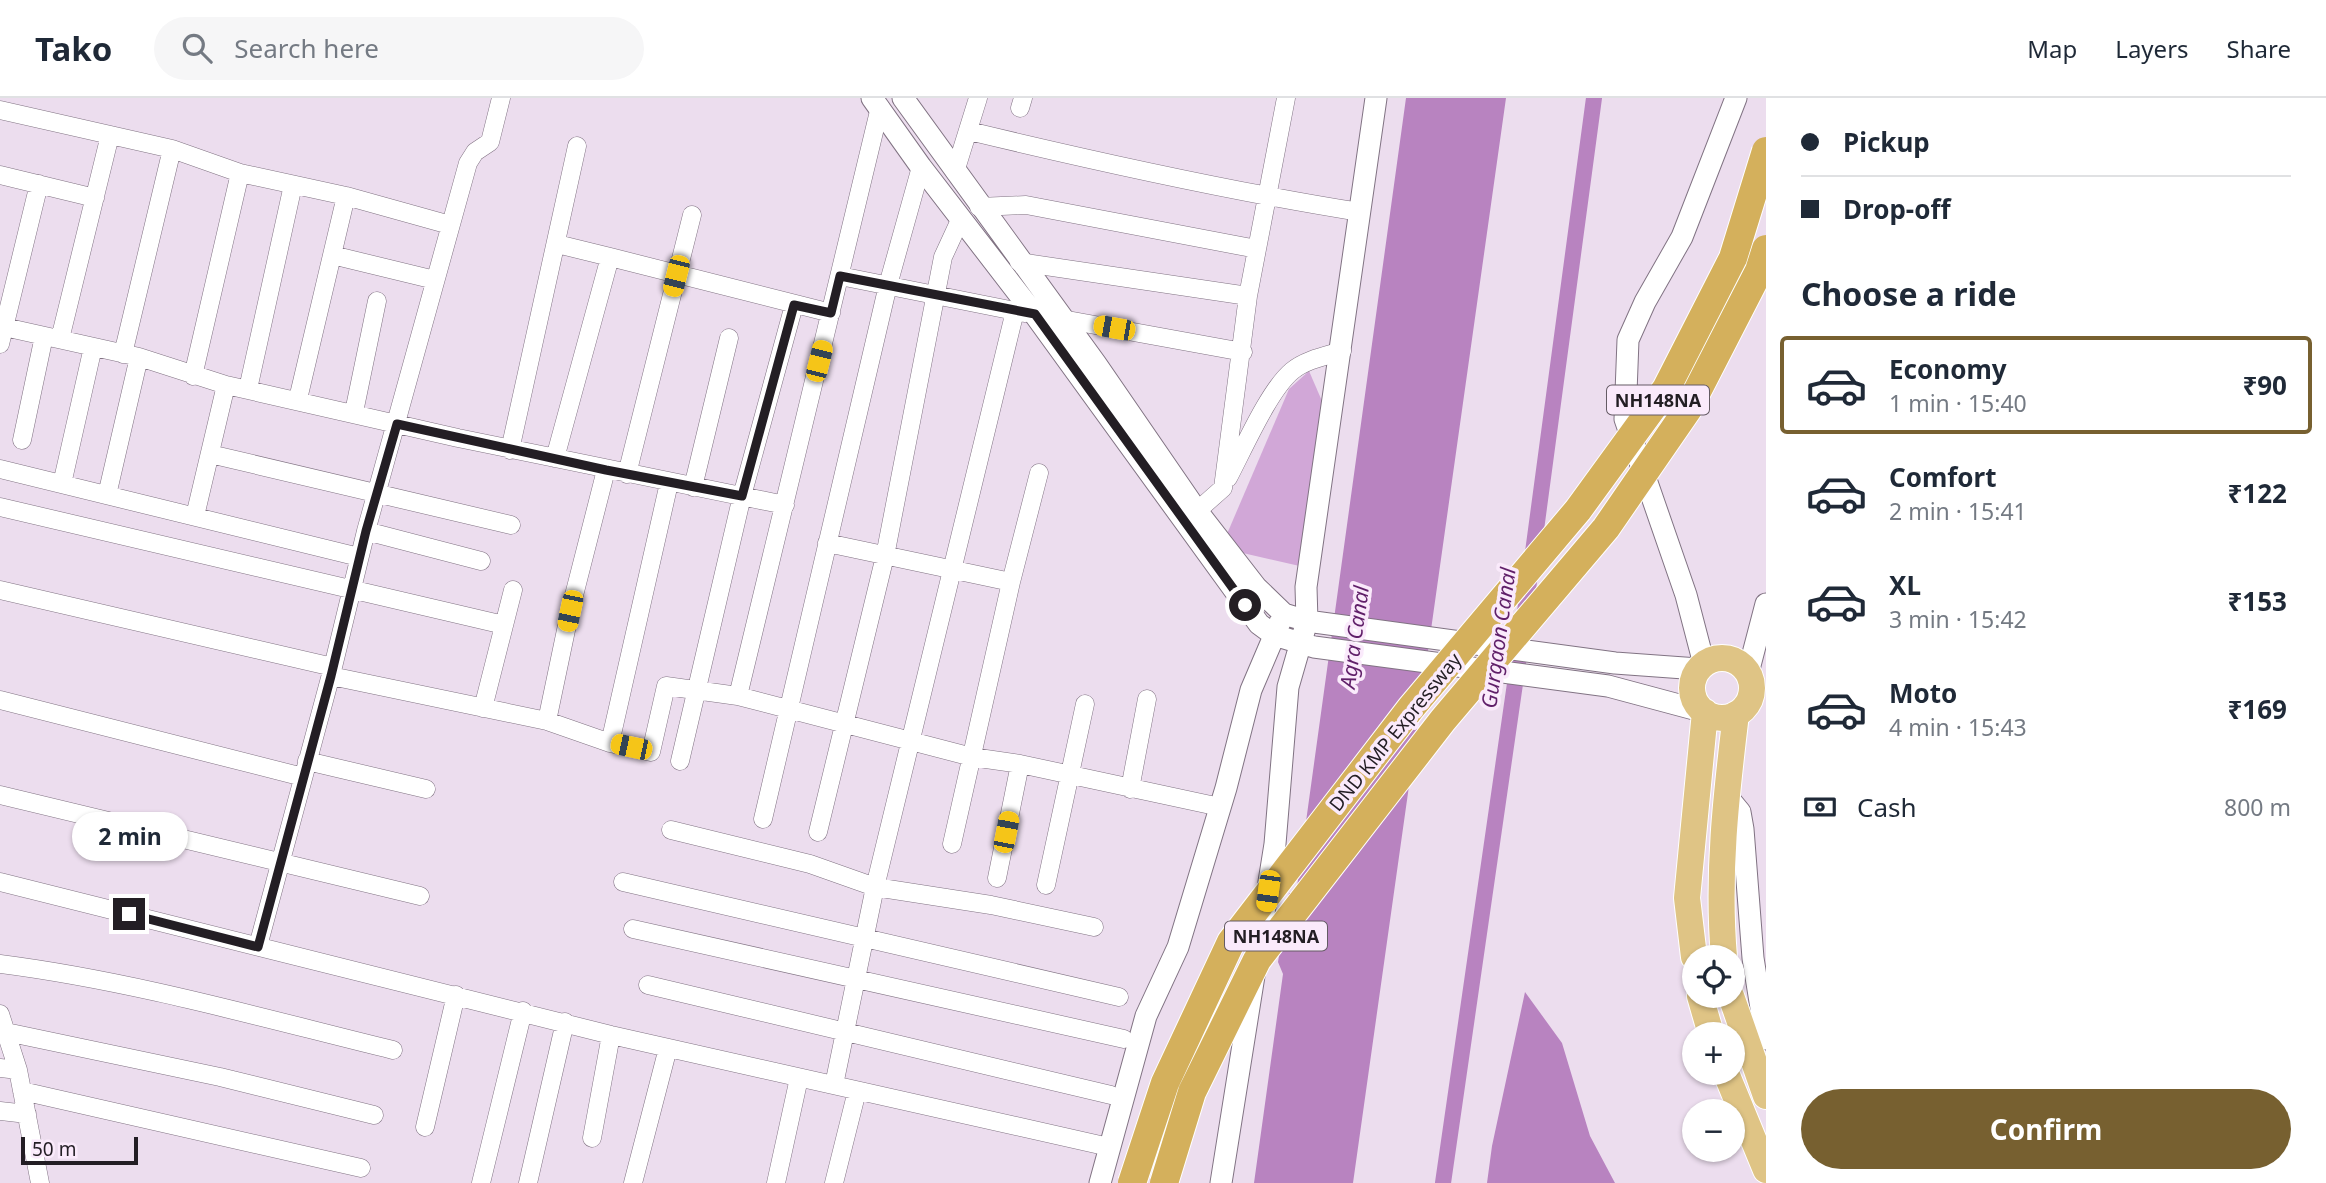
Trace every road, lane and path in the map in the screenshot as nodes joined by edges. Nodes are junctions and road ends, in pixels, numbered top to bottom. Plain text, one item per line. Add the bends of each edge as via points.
1 (34, 98) edge
2 (501, 98) edge
3 (903, 98) edge
4 (978, 98) edge
5 (1286, 98) edge
6 (1376, 98) edge
7 (1737, 98) edge
8 (876, 103) edge
9 (0, 110) edge
10 (29, 117) junction
11 (969, 131) junction
12 (110, 135) junction
13 (577, 146) dead end
14 (172, 149) junction
15 (1766, 151) edge
16 (921, 167) junction
17 (955, 172) junction
18 (240, 173) junction
19 (0, 175) edge
20 (39, 184) junction
21 (293, 185) junction
22 (346, 196) junction
23 (1266, 197) junction
24 (94, 198) junction
25 (970, 212) junction
26 (1360, 212) junction
27 (692, 215) dead end
28 (450, 225) junction
29 (557, 244) junction
30 (1257, 249) junction
31 (1766, 249) edge
32 (332, 256) junction
33 (610, 257) junction
34 (1019, 262) junction
35 (676, 276) junction
36 (840, 276) junction
37 (435, 280) junction
38 (888, 285) junction
39 (1248, 296) junction
40 (937, 297) junction
41 (377, 302) dead end
42 (794, 305) junction
43 (831, 313) junction
44 (1025, 313) junction
45 (1062, 319) junction
46 (1, 332) edge
47 (52, 338) junction
48 (729, 338) dead end
49 (93, 347) junction
50 (1342, 351) junction
51 (1243, 352) junction
52 (131, 355) junction
53 (193, 376) junction
54 (226, 385) junction
55 (248, 389) junction
56 (298, 399) junction
57 (354, 412) junction
58 (397, 424) junction
59 (22, 440) dead end
60 (510, 450) junction
61 (211, 454) junction
62 (555, 458) junction
63 (0, 469) edge
64 (606, 470) junction
65 (1039, 473) dead end
66 (627, 474) junction
67 (669, 483) junction
68 (62, 484) junction
69 (693, 486) junction
70 (1223, 488) junction
71 (377, 492) junction
72 (107, 495) junction
73 (742, 496) junction
74 (785, 505) junction
75 (0, 507) edge
76 (1197, 511) junction
77 (195, 516) junction
78 (511, 525) dead end
79 (366, 531) junction
80 (827, 543) junction
81 (885, 556) junction
82 (359, 557) junction
83 (481, 561) dead end
84 (950, 570) junction
85 (1011, 582) junction
86 (1306, 587) junction
87 (0, 590) edge
88 (513, 590) dead end
89 (351, 592) junction
90 (1766, 604) edge
91 (1284, 614) junction
92 (1313, 622) junction
93 (504, 625) junction
94 (1274, 635) junction
95 (1308, 645) junction
96 (1701, 666) junction
97 (332, 672) junction
98 (1748, 673) junction
99 (695, 690) junction
100 (738, 696) junction
101 (1147, 699) dead end
102 (0, 700) edge
103 (1084, 704) dead end
104 (483, 708) junction
105 (790, 709) junction
106 (1705, 712) junction
107 (1735, 714) junction
108 (547, 721) junction
109 (845, 726) junction
110 (610, 743) junction
111 (910, 743) junction
112 (972, 757) junction
113 (680, 761) dead end
114 (1020, 764) junction
115 (305, 769) junction
116 (1068, 775) junction
117 (426, 789) dead end
118 (1130, 789) junction
119 (0, 794) edge
120 (1726, 795) junction
121 (1220, 807) junction
122 (763, 820) dead end
123 (671, 830) dead end
124 (818, 832) dead end
125 (952, 844) dead end
126 (281, 862) junction
127 (997, 877) dead end
128 (0, 882) edge
129 (623, 882) dead end
130 (1046, 885) dead end
131 (875, 887) junction
132 (420, 895) dead end
133 (1094, 927) dead end
134 (632, 929) dead end
135 (866, 936) junction
136 (1693, 945) edge
137 (1723, 945) edge
138 (258, 947) junction
139 (0, 964) edge
140 (855, 979) junction
141 (648, 985) dead end
142 (456, 995) junction
143 (1119, 997) dead end
144 (1735, 1008) edge
145 (523, 1011) junction
146 (2, 1019) edge
147 (565, 1022) junction
148 (844, 1031) junction
149 (611, 1035) junction
150 (1124, 1039) dead end
151 (1766, 1039) edge
152 (668, 1048) junction
153 (393, 1050) dead end
154 (9, 1069) edge
155 (799, 1078) junction
156 (834, 1085) junction
157 (1731, 1085) edge
158 (22, 1091) junction
159 (857, 1091) junction
160 (1111, 1095) dead end
161 (1766, 1096) edge
162 (0, 1111) edge
163 (27, 1114) junction
164 (374, 1115) dead end
165 (425, 1127) dead end
166 (592, 1138) dead end
167 (1110, 1147) junction
168 (361, 1168) dead end
169 (1766, 1170) edge
170 (40, 1183) edge
171 (481, 1183) edge
172 (528, 1183) edge
173 (633, 1183) edge
174 (776, 1183) edge
175 (834, 1183) edge
176 (1100, 1183) edge
177 (1132, 1183) edge
178 (1164, 1183) edge
179 (1220, 1183) edge

1 - 10 street
2 - 28 street via 490,142 468,163
3 - 17 street
4 - 11 street
5 - 23 street
6 - 26 street
7 - 96 street via 1682,237 1628,340 1625,419 1686,595
8 - 16 street
8 - 36 street
9 - 10 street
10 - 12 street
11 - 17 street
11 - 23 street
12 - 14 street
12 - 24 street
13 - 29 street
14 - 18 street
14 - 52 street
15 - 177 highway, DND KMP Expressway / NH148NA, bridge via 1734,258 1666,389 1578,510 1411,708 1231,942 1165,1083
16 - 25 street
16 - 38 street
17 - 25 street
18 - 21 street
18 - 53 street
19 - 20 street
20 - 24 street
20 - 46 street
21 - 22 street
21 - 55 street
22 - 28 street
22 - 32 street
23 - 26 street
23 - 30 street
24 - 47 street
25 - 30 street via 1026,205
25 - 34 street
25 - 40 street via 946,248
25 - 44 street
26 - 50 street
27 - 35 street
28 - 37 street
29 - 33 street
29 - 60 street
30 - 39 street
31 - 178 highway, DND KMP Expressway / NH148NA, bridge via 1688,409 1606,528 1443,720 1257,960 1192,1092
32 - 37 street
32 - 56 street
33 - 35 street
33 - 62 street
34 - 39 street
34 - 45 street
35 - 42 street
35 - 66 street
36 - 38 street
36 - 43 street
37 - 58 street
38 - 40 street
38 - 80 street
39 - 51 street
40 - 44 street
40 - 81 street
41 - 57 street
42 - 43 street
42 - 73 street
43 - 74 street
44 - 84 street
44 - 94 street via 1259,624
45 - 51 street
45 - 76 street
46 - 47 street
47 - 49 street
47 - 59 street
48 - 69 street
49 - 52 street
49 - 68 street
50 - 70 street via 1291,371
50 - 86 street
51 - 70 street
52 - 53 street
52 - 72 street
53 - 54 street
54 - 55 street
54 - 61 street
55 - 56 street
56 - 57 street
57 - 58 street
58 - 60 street
58 - 71 street
60 - 62 street
61 - 71 street
61 - 77 street
62 - 64 street
63 - 68 street
64 - 66 street
64 - 108 street
65 - 85 street
66 - 67 street
67 - 69 street
67 - 110 street
68 - 72 street
69 - 73 street
70 - 76 street
71 - 78 street
71 - 79 street
72 - 77 street
73 - 74 street
73 - 99 street
74 - 100 street
75 - 89 street
76 - 91 street via 1256,587
77 - 82 street
79 - 82 street
79 - 83 street
80 - 81 street
80 - 105 street
81 - 84 street
81 - 109 street
82 - 89 street
84 - 85 street
84 - 111 street
85 - 112 street
86 - 91 street
86 - 92 street
87 - 97 street
88 - 93 street
89 - 93 street
89 - 97 street
90 - 98 street
91 - 92 street
91 - 94 street
92 - 95 street
92 - 96 street, bridge via 1615,663
93 - 104 street
94 - 95 street
94 - 121 street via 1251,690
95 - 106 street, bridge via 1608,686
95 - 179 street via 1288,687 1275,844
96 - 98 main road via 1727,658
96 - 106 main road via 1692,689
97 - 104 street
97 - 115 street
98 - 107 main road via 1749,701
99 - 100 street
99 - 110 street via 666,686 651,752
99 - 113 street
100 - 105 street
101 - 118 street
102 - 115 street
103 - 116 street
104 - 108 street
105 - 109 street
105 - 122 street
106 - 107 main road via 1720,717
106 - 136 main road via 1687,898
107 - 120 main road
108 - 110 street
109 - 111 street
109 - 124 street
111 - 112 street
111 - 131 street
112 - 114 street
112 - 125 street
114 - 116 street
114 - 127 street
115 - 117 street
115 - 126 street
116 - 118 street
116 - 130 street
118 - 121 street
119 - 126 street
120 - 137 main road via 1719,901
120 - 151 street via 1740,812 1743,829 1753,958
121 - 167 street via 1178,947 1146,1016
123 - 131 street via 810,864
126 - 132 street
126 - 138 street
128 - 138 street
129 - 135 street
131 - 133 street
131 - 135 street
134 - 140 street
135 - 140 street
135 - 143 street
138 - 142 street
139 - 153 street via 235,1009
140 - 148 street
140 - 150 street
141 - 148 street
142 - 145 street
142 - 165 street
144 - 161 main road
145 - 147 street
145 - 171 street
146 - 154 street
146 - 164 street
147 - 149 street
147 - 172 street
148 - 156 street
148 - 160 street
149 - 152 street
149 - 166 street
152 - 155 street
152 - 173 street
154 - 158 street
155 - 156 street
155 - 174 street
156 - 159 street
157 - 169 main road
158 - 163 street
158 - 168 street
159 - 167 street
159 - 175 street
162 - 163 street
163 - 170 street
167 - 176 street

